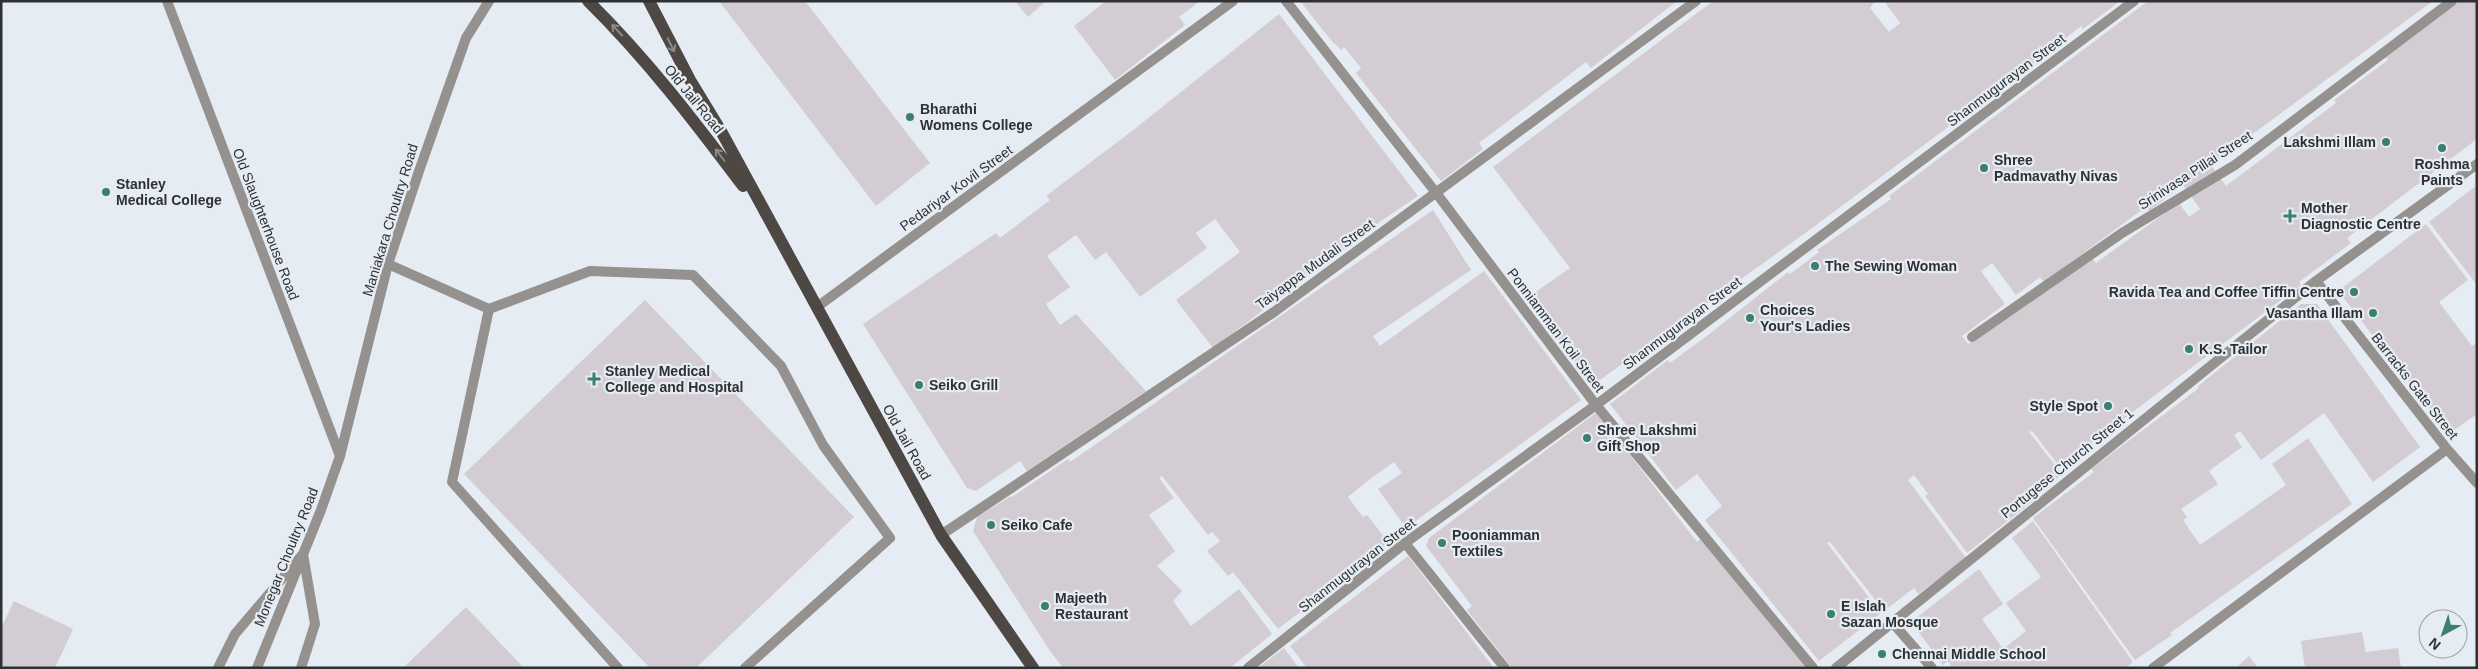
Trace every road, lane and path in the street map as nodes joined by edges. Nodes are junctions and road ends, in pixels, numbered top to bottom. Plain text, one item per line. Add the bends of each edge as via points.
1 (167, 1) edge
2 (489, 1) edge
3 (588, 1) edge
4 (649, 1) edge
5 (1233, 1) edge
6 (1286, 1) edge
7 (1696, 1) edge
8 (2134, 1) edge
9 (2452, 1) edge
10 (2477, 164) edge
11 (1437, 194) junction
12 (770, 222) junction
13 (388, 264) junction
14 (2316, 281) junction
15 (817, 307) junction
16 (489, 309) junction
17 (1972, 337) dead end
18 (1596, 405) junction
19 (2447, 449) junction
20 (340, 456) junction
21 (2477, 483) edge
22 (941, 535) junction
23 (1405, 543) junction
24 (303, 554) junction
25 (1892, 622) junction
26 (218, 668) edge
27 (257, 668) edge
28 (301, 668) edge
29 (618, 668) edge
30 (745, 668) edge
31 (1033, 668) edge
32 (1248, 668) edge
33 (1505, 668) edge
34 (1814, 668) edge
35 (1836, 668) edge
36 (1932, 668) edge
37 (2153, 668) edge

1 - 20 street, Old Slaughterhouse Road
2 - 13 street, Maniakara Choultry Road via 466,38
12 -> 3 main road, Old Jail Road via 662,82
4 -> 12 main road, Old Jail Road
5 - 15 street, Pedariyar Kovil Street
6 - 11 street, Ponniamman Koil Street
7 - 11 street, Taiyappa Mudali Street
8 - 18 street, Shanmugurayan Street
9 - 17 street, Srinivasa Pillai Street via 2235,165 2122,233
10 - 14 street, Portugese Church Street 1
11 - 18 street, Ponniamman Koil Street
11 - 22 street, Taiyappa Mudali Street via 1274,312
12 - 15 main road, Old Jail Road
13 - 16 street
13 - 20 street, Maniakara Choultry Road
14 - 19 street, Barracks Gate Street
14 - 25 street, Portugese Church Street 1
15 - 22 main road, Old Jail Road
16 - 29 street via 452,482
16 - 30 street via 590,271 694,275 781,366 824,445 890,538
18 - 23 street, Shanmugurayan Street
18 - 34 street, Ponniamman Koil Street
19 - 21 street, Barracks Gate Street
19 - 37 street
20 - 24 street, Monegar Choultry Road
22 - 31 main road, Old Jail Road
23 - 32 street, Shanmugurayan Street
23 - 33 street
24 - 26 street via 235,634
24 - 27 street, Monegar Choultry Road
24 - 28 street via 315,624
25 - 35 street, Portugese Church Street 1
25 - 36 street

